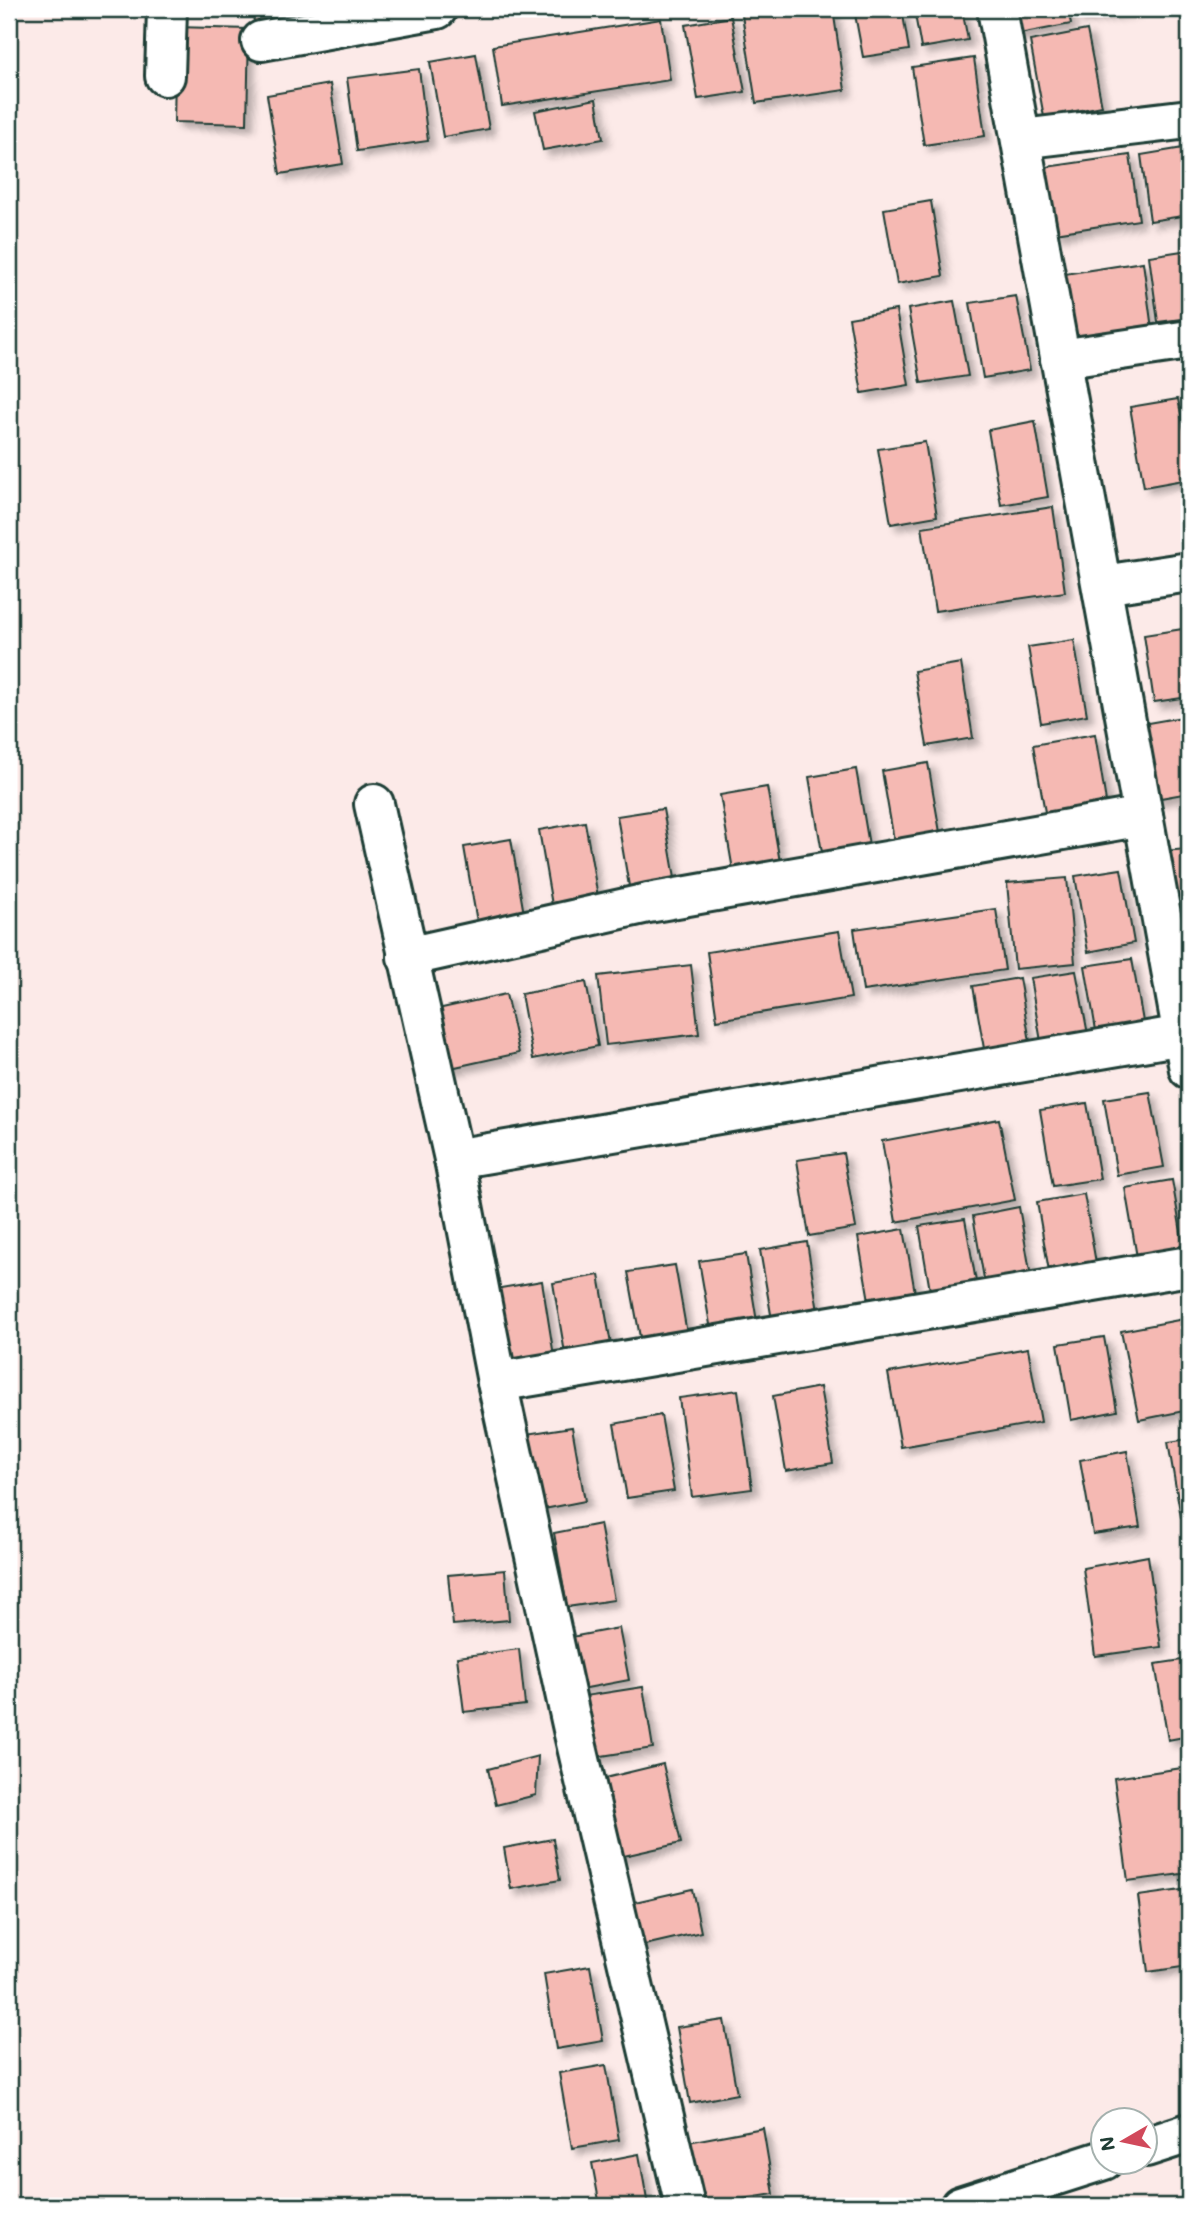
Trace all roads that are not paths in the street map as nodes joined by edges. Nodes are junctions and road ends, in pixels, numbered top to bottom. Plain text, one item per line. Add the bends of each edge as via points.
1 (167, 9) edge
2 (437, 9) edge
3 (997, 9) edge
4 (261, 41) dead end
5 (165, 76) dead end
6 (1189, 119) edge
7 (1021, 139) junction
8 (1189, 340) edge
9 (1060, 359) junction
10 (1189, 572) edge
11 (1103, 585) junction
12 (374, 804) dead end
13 (1143, 816) junction
14 (407, 957) junction
15 (1186, 1052) edge
16 (454, 1159) junction
17 (1189, 1266) edge
18 (497, 1382) junction
19 (1189, 2133) edge
20 (1160, 2142) edge
21 (1090, 2164) edge
22 (685, 2206) edge
23 (960, 2206) edge

1 - 5 street
2 - 4 street
3 - 7 street
6 - 7 street
7 - 9 street
8 - 9 street
9 - 11 street
10 - 11 street
11 - 13 street
12 - 14 street
13 - 14 street via 648,903
13 - 15 street
14 - 16 street
15 - 16 street
16 - 18 street
17 - 18 street
18 - 22 street
19 - 20 street
21 - 23 street

